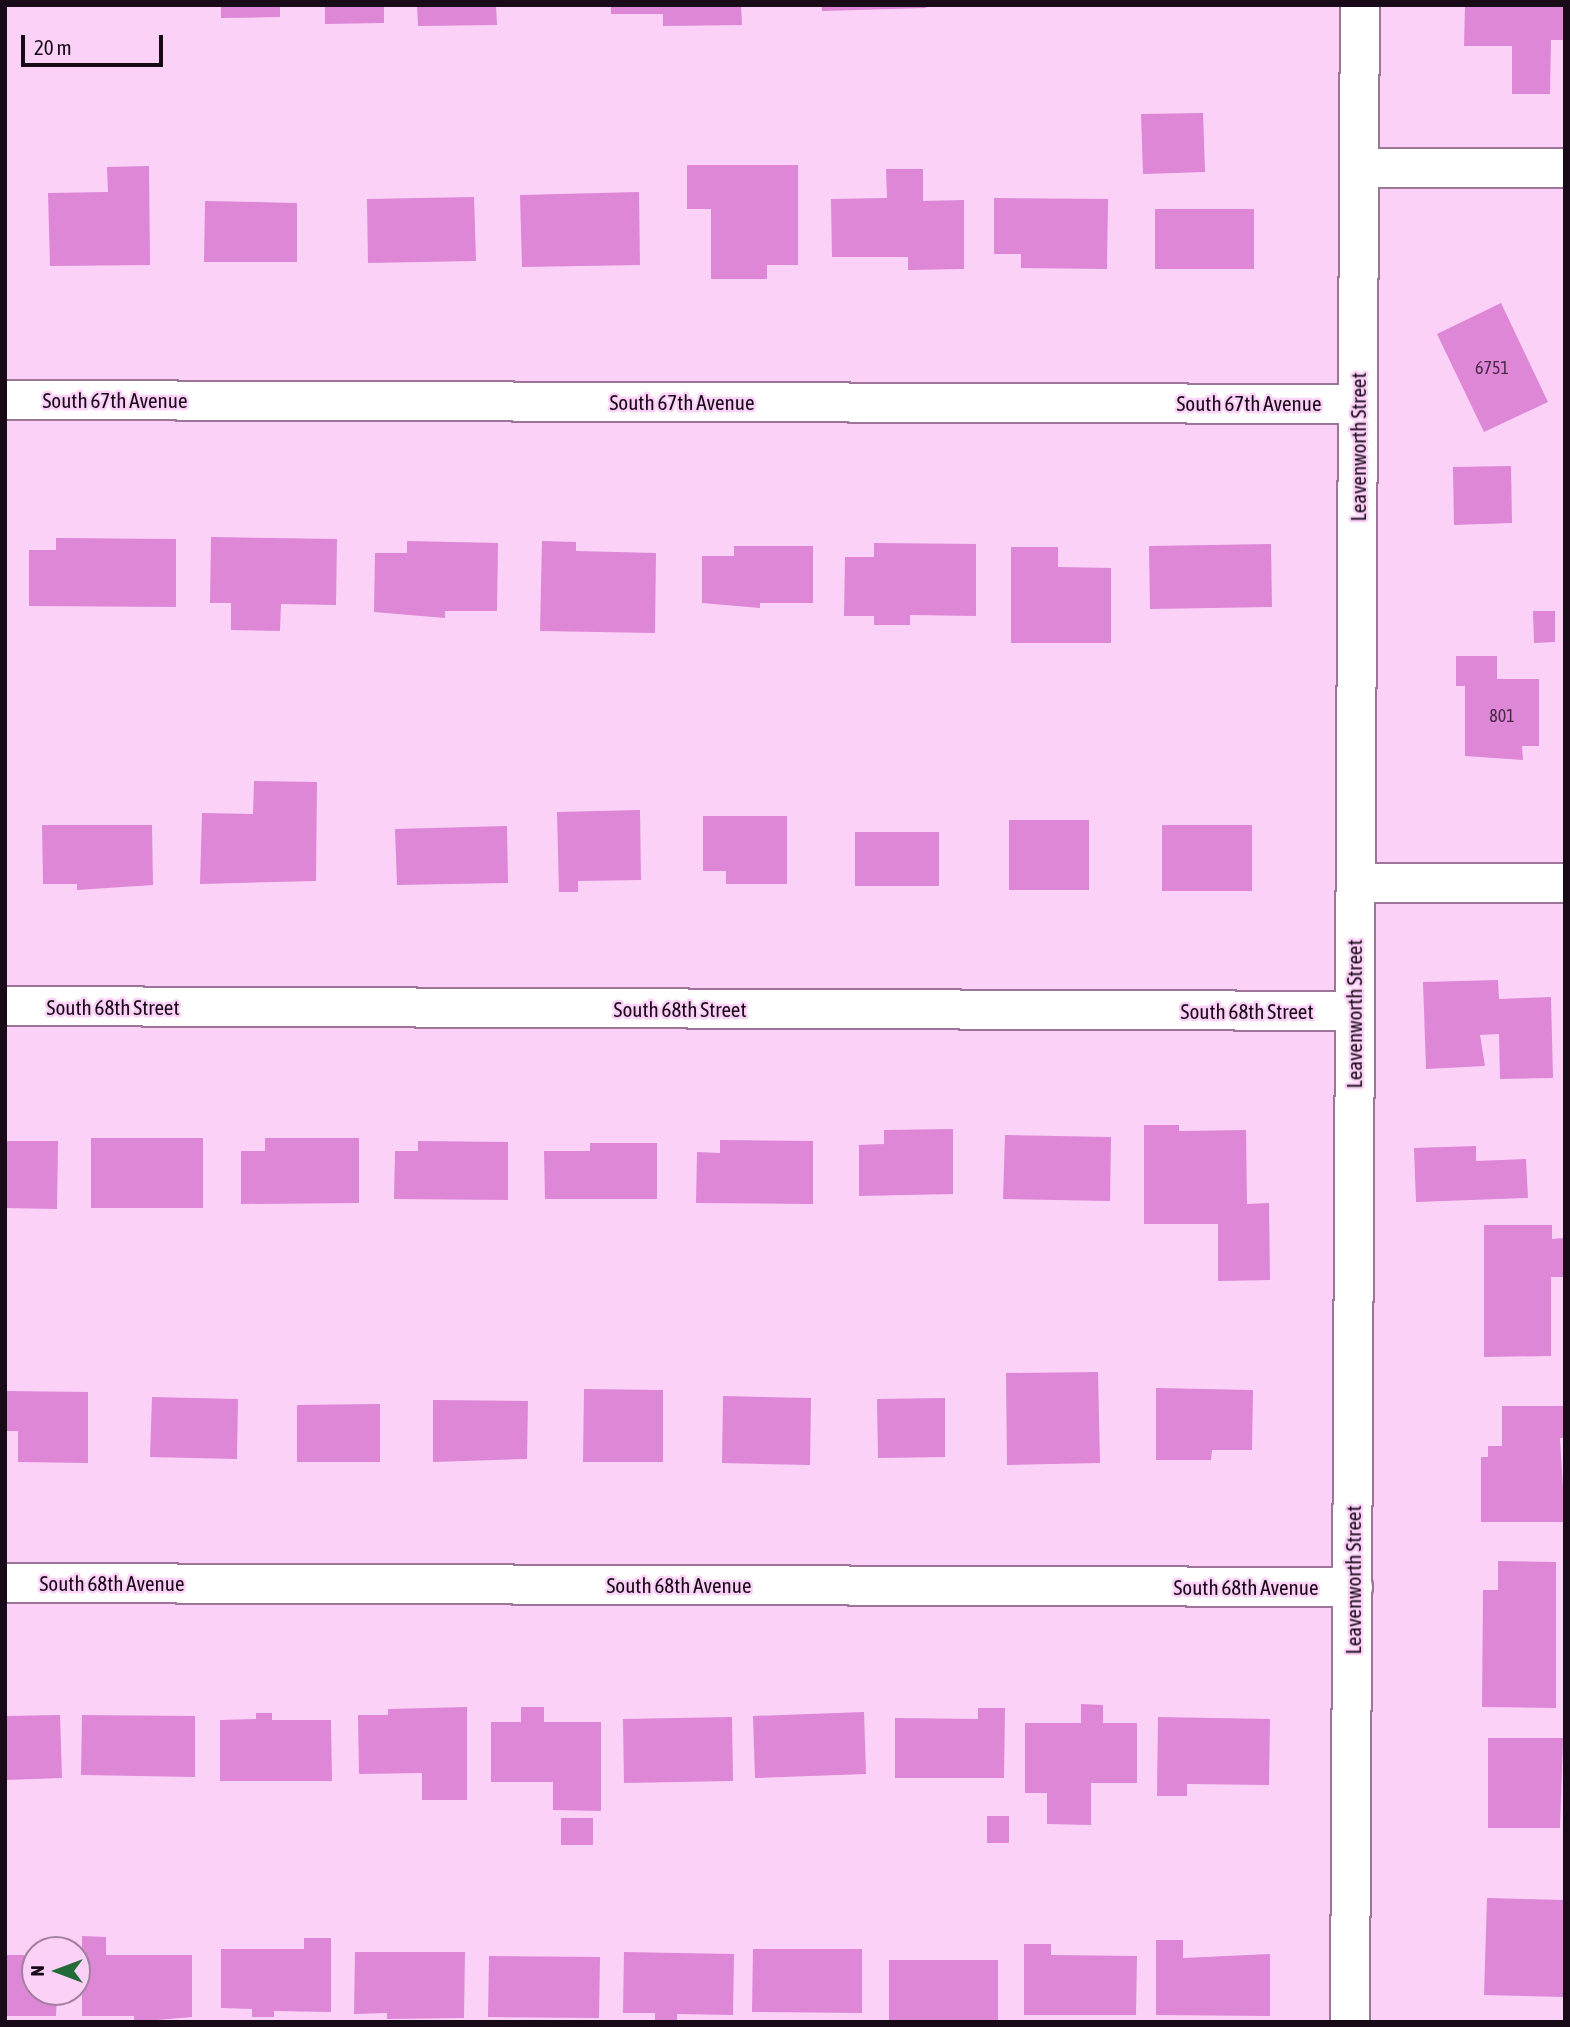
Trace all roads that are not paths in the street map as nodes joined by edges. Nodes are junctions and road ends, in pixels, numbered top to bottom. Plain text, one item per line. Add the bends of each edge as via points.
1 (1360, 5) edge
2 (1359, 168) junction
3 (1565, 168) edge
4 (5, 400) edge
5 (1358, 404) junction
6 (1356, 883) junction
7 (1565, 883) edge
8 (5, 1006) edge
9 (1354, 1011) junction
10 (5, 1583) edge
11 (1353, 1587) junction
12 (1350, 2022) edge

1 - 2 street, Leavenworth Street
2 - 3 street
2 - 5 street, Leavenworth Street
4 - 5 street, South 67th Avenue
5 - 6 street, Leavenworth Street
6 - 7 street
6 - 9 street, Leavenworth Street
8 - 9 street, South 68th Street
9 - 11 street, Leavenworth Street
10 - 11 street, South 68th Avenue
11 - 12 street, Leavenworth Street

